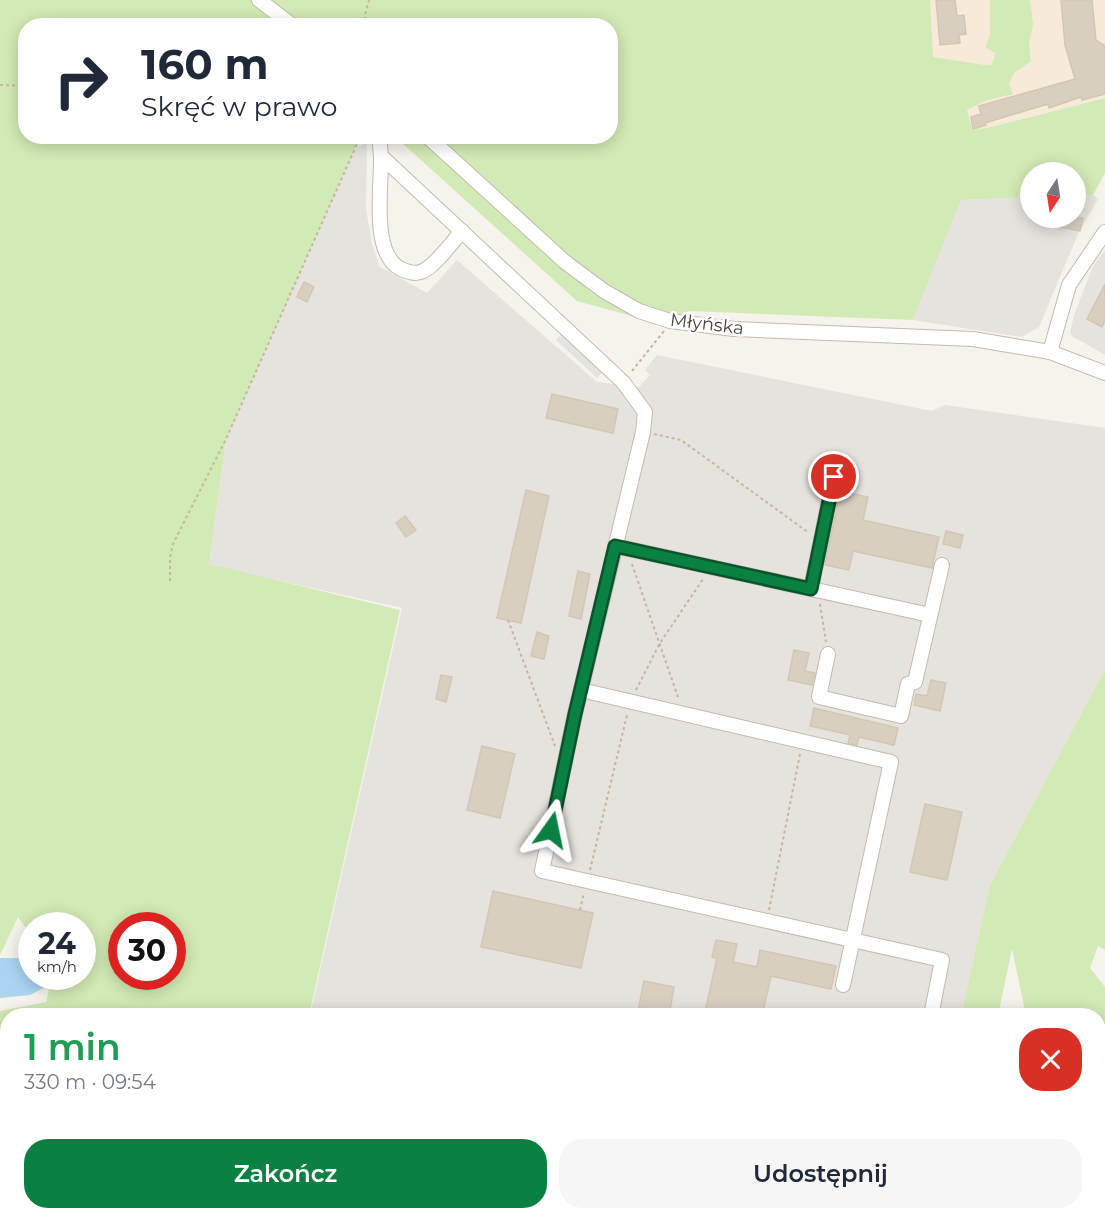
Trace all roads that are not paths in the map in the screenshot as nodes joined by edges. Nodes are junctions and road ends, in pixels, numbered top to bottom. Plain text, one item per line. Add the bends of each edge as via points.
1 (260, 0) edge
2 (283, 18) edge
3 (380, 144) edge
4 (436, 144) edge
5 (381, 156) junction
6 (462, 231) junction
7 (1105, 232) edge
8 (1050, 352) junction
9 (1105, 374) edge
10 (834, 477) dead end
11 (621, 547) junction
12 (942, 565) dead end
13 (814, 590) junction
14 (930, 615) junction
15 (828, 654) road end
16 (581, 690) junction
17 (852, 940) junction
18 (843, 985) dead end
19 (933, 1008) edge

1 - 2 street
3 - 5 street
4 - 8 street, Młyńska via 572,268 639,311 670,321 734,329 973,339
5 - 6 street
5 - 6 street via 380,225 386,252 394,265 410,273 424,271
6 - 11 street via 623,382 645,412
7 - 8 street via 1069,285
8 - 9 street, Młyńska
10 - 13 street
11 - 13 street
11 - 16 street
12 - 14 street
13 - 14 street
14 - 15 street via 915,682 908,684 901,716 819,697
16 - 17 street via 891,762
16 - 17 street via 542,871
17 - 18 street
17 - 19 street via 942,960

